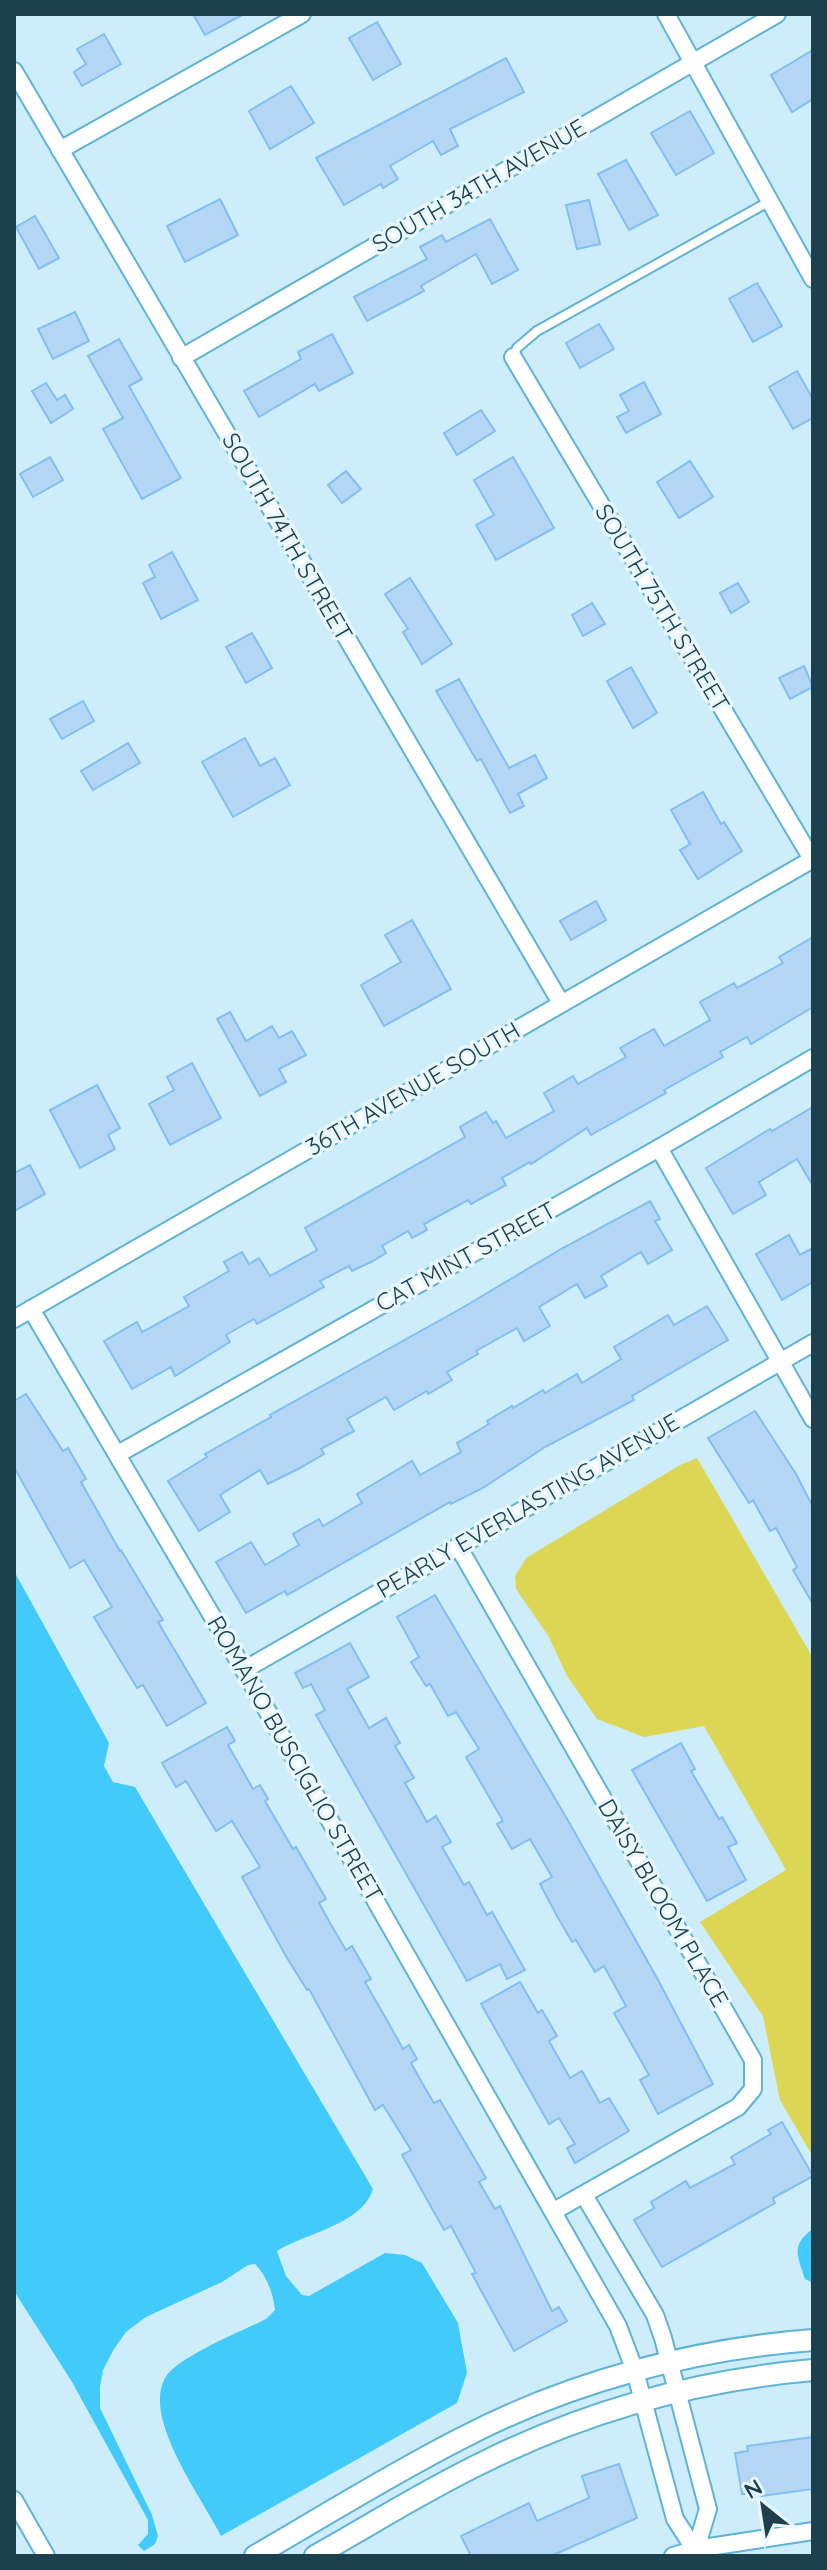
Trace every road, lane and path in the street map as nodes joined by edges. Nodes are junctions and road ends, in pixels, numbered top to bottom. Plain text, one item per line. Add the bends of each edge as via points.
1 (302, 14) edge
2 (666, 14) edge
3 (777, 14) edge
4 (693, 62) junction
5 (14, 71) edge
6 (60, 150) junction
7 (770, 201) junction
8 (813, 279) edge
9 (513, 357) joint
10 (181, 358) junction
11 (812, 859) edge
12 (561, 1003) junction
13 (813, 1058) edge
14 (659, 1148) junction
15 (31, 1309) junction
16 (14, 1319) edge
17 (813, 1343) edge
18 (780, 1362) junction
19 (813, 1419) edge
20 (118, 1454) junction
21 (458, 1546) junction
22 (244, 1670) junction
23 (584, 2195) junction
24 (554, 2211) junction
25 (813, 2340) edge
26 (670, 2363) junction
27 (813, 2370) edge
28 (635, 2371) junction
29 (677, 2391) junction
30 (644, 2400) junction
31 (14, 2500) edge
32 (813, 2531) edge
33 (698, 2552) edge
34 (46, 2556) edge
35 (255, 2556) edge
36 (315, 2556) edge
37 (673, 2556) edge

1 - 6 street
2 - 4 street
3 - 4 street, SOUTH 34TH AVENUE
4 - 7 street
4 - 10 street, SOUTH 34TH AVENUE
5 - 6 street, SOUTH 74TH STREET
6 - 10 street, SOUTH 74TH STREET
7 - 8 street
7 - 9 lane via 537,331
9 - 11 street, SOUTH 75TH STREET
10 - 12 street, SOUTH 74TH STREET
11 - 12 street, 36TH AVENUE SOUTH
12 - 15 street, 36TH AVENUE SOUTH
13 - 14 street, CAT MINT STREET
14 - 18 street
14 - 20 street, CAT MINT STREET
15 - 16 street, 36TH AVENUE SOUTH
15 - 20 street, ROMANO BUSCIGLIO STREET
17 - 18 street, PEARLY EVERLASTING AVENUE
18 - 19 street
18 - 21 street, PEARLY EVERLASTING AVENUE
20 - 22 street, ROMANO BUSCIGLIO STREET
21 - 22 street, PEARLY EVERLASTING AVENUE
21 - 23 street, DAISY BLOOM PLACE via 753,2060 753,2089 738,2107
22 - 24 street, ROMANO BUSCIGLIO STREET
23 - 24 street
23 - 26 street via 655,2315
24 - 28 street, ROMANO BUSCIGLIO STREET via 618,2326
25 - 26 street
26 - 28 street
26 - 29 street
27 - 29 street
28 - 30 street, ROMANO BUSCIGLIO STREET
28 - 35 street via 537,2404 463,2437
29 - 30 street
29 - 33 street via 708,2509
30 - 33 street, ROMANO BUSCIGLIO STREET via 675,2519
30 - 36 street via 499,2454
31 - 34 street
32 - 33 street
33 - 37 street

